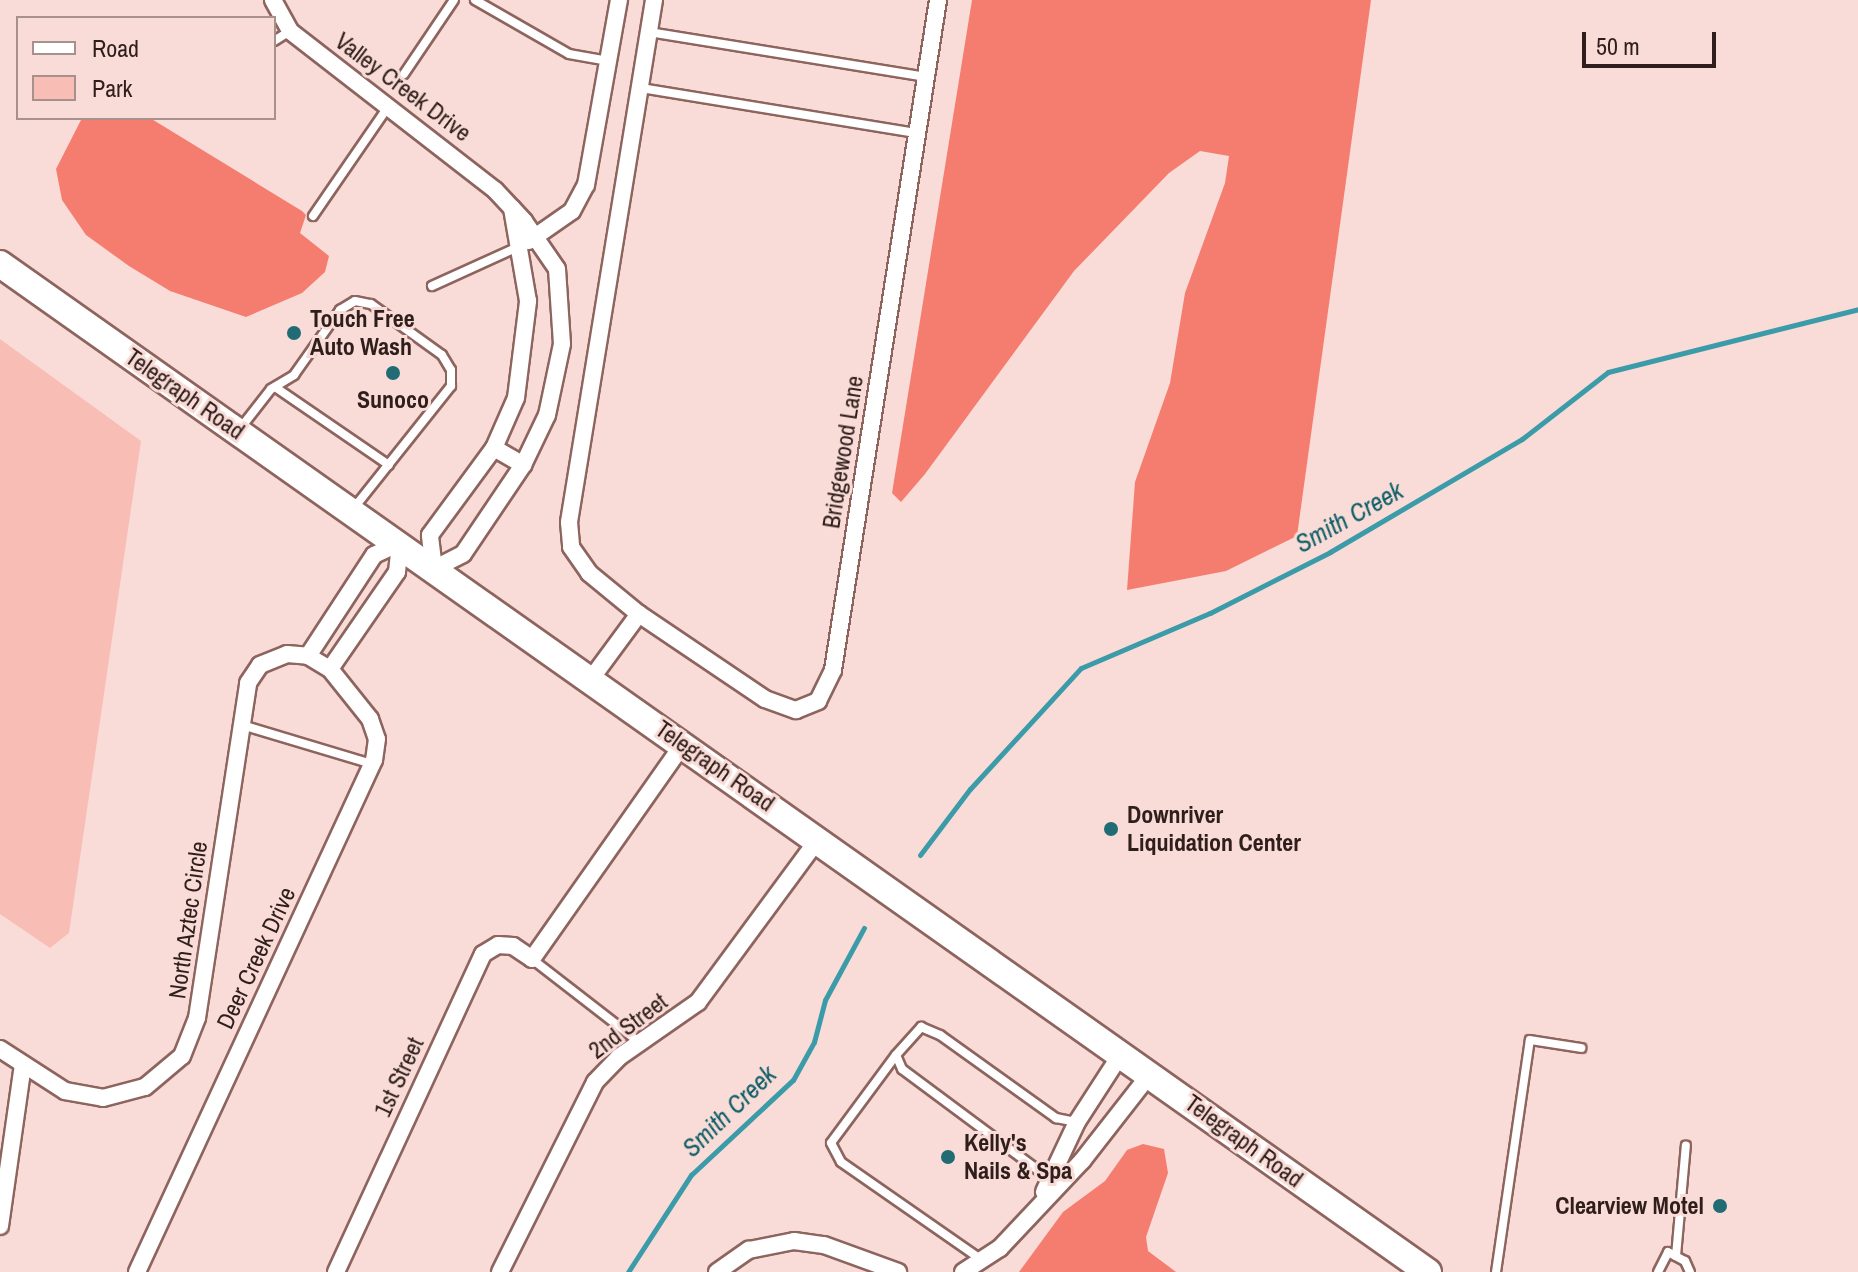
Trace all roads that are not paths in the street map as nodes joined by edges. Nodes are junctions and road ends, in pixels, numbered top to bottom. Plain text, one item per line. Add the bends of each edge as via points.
1 (273, 0) edge
2 (454, 0) edge
3 (475, 0) edge
4 (619, 0) edge
5 (654, 0) edge
6 (938, 0) edge
7 (290, 31) junction
8 (649, 32) junction
9 (276, 40) edge
10 (609, 61) junction
11 (404, 74) dead end
12 (926, 77) junction
13 (641, 88) junction
14 (388, 107) junction
15 (918, 133) junction
16 (512, 208) junction
17 (313, 216) dead end
18 (536, 237) junction
19 (518, 247) junction
20 (0, 264) edge
21 (432, 286) dead end
22 (275, 387) junction
23 (238, 431) junction
24 (494, 448) junction
25 (389, 465) junction
26 (523, 465) junction
27 (353, 510) junction
28 (400, 543) junction
29 (434, 569) junction
30 (639, 614) junction
31 (308, 656) junction
32 (330, 669) junction
33 (591, 679) junction
34 (241, 725) junction
35 (683, 744) junction
36 (372, 764) junction
37 (818, 839) junction
38 (532, 959) junction
39 (639, 1042) junction
40 (1581, 1048) dead end
41 (0, 1049) edge
42 (1121, 1054) junction
43 (896, 1055) junction
44 (23, 1065) junction
45 (1150, 1074) junction
46 (1077, 1122) junction
47 (1686, 1145) dead end
48 (1050, 1179) junction
49 (1039, 1201) junction
50 (0, 1226) edge
51 (1676, 1256) junction
52 (983, 1261) junction
53 (137, 1272) edge
54 (336, 1272) edge
55 (500, 1272) edge
56 (717, 1272) edge
57 (898, 1272) edge
58 (963, 1272) edge
59 (1428, 1272) edge
60 (1496, 1272) edge
61 (1658, 1272) edge
62 (1690, 1272) edge

1 - 7 street, Valley Creek Drive
2 - 11 lane
3 - 10 lane via 569,54
4 - 10 street
5 - 8 street, Bridgewood Lane
6 - 12 street, Bridgewood Lane
7 - 9 lane
7 - 14 street, Valley Creek Drive
8 - 12 lane
8 - 13 street, Bridgewood Lane
10 - 18 street via 586,185 572,211
12 - 15 street, Bridgewood Lane
13 - 15 lane
13 - 30 street, Bridgewood Lane via 569,522 571,547 579,562
14 - 16 street, Valley Creek Drive via 466,164
14 - 17 lane
15 - 30 street, Bridgewood Lane via 830,684 809,707 784,709
16 - 18 street, Valley Creek Drive
16 - 19 street
18 - 19 street
18 - 26 street, Valley Creek Drive via 557,269 562,344 558,382
19 - 21 lane
19 - 24 street via 528,301 523,360 516,398
20 - 23 main road, Telegraph Road
22 - 23 lane
22 - 25 lane
22 - 25 lane via 294,375 340,310 355,301 371,304 442,355 451,370 451,386
23 - 27 main road, Telegraph Road
24 - 26 street
24 - 29 street via 430,535
25 - 27 lane via 374,477
26 - 29 street, Valley Creek Drive via 463,554
27 - 28 main road, Telegraph Road
28 - 29 main road, Telegraph Road
28 - 31 street via 374,555
28 - 32 street via 397,572
29 - 33 main road, Telegraph Road
30 - 33 street
31 - 32 street, Deer Creek Drive
31 - 34 street, North Aztec Circle via 279,655 260,665 248,683
32 - 36 street, Deer Creek Drive via 374,728
33 - 35 main road, Telegraph Road
34 - 36 lane
34 - 44 street, North Aztec Circle via 197,1018 182,1056 145,1087 103,1098 65,1091
35 - 37 main road, Telegraph Road
35 - 38 street
36 - 53 street, Deer Creek Drive
37 - 39 street, 2nd Street via 698,1002
37 - 42 main road, Telegraph Road
38 - 39 lane, 1st Street
38 - 54 street, 1st Street via 513,946 498,945 483,954
39 - 55 street, 2nd Street via 606,1069 585,1097
40 - 60 lane via 1530,1040
41 - 44 street, North Aztec Circle
42 - 45 main road, Telegraph Road
42 - 46 street
43 - 46 lane via 921,1027 1056,1118
43 - 48 lane via 902,1069
43 - 52 lane via 831,1143 841,1162
44 - 50 street
45 - 49 street via 1082,1161
45 - 59 main road, Telegraph Road
46 - 48 street
47 - 51 lane
48 - 49 street
49 - 52 street
51 - 61 lane via 1668,1252
51 - 62 lane
52 - 58 street
56 - 57 street via 749,1250 794,1241 824,1245

